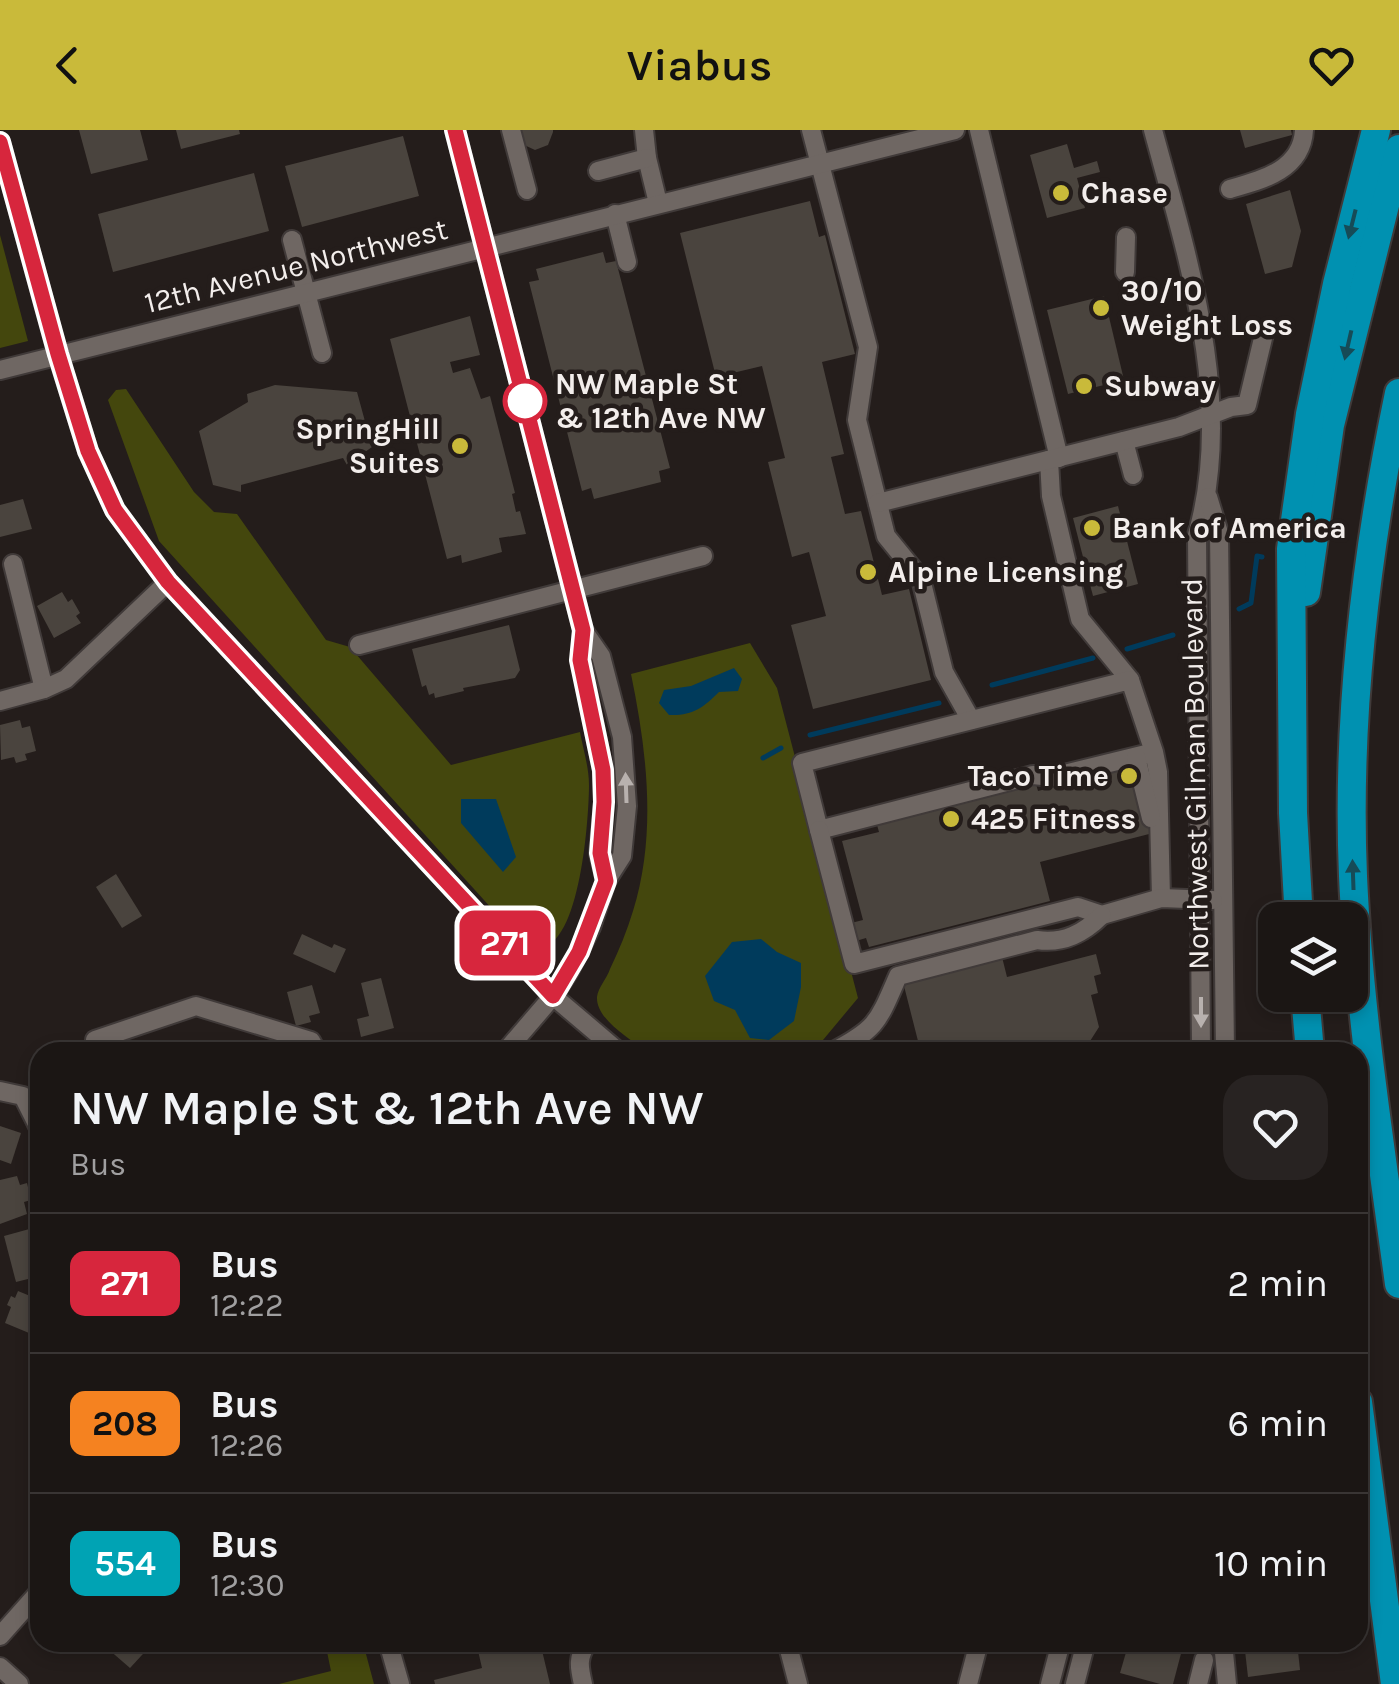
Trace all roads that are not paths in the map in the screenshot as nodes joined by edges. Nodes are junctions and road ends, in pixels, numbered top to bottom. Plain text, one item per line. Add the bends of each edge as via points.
1 (454, 130) edge
2 (511, 130) edge
3 (644, 130) edge
4 (811, 130) edge
5 (954, 130) edge
6 (979, 130) edge
7 (1153, 130) edge
8 (1304, 130) edge
9 (1376, 130) edge
10 (932, 133) edge
11 (0, 142) edge
12 (1399, 149) edge
13 (646, 158) junction
14 (820, 162) junction
15 (598, 171) dead end
16 (1230, 188) dead end
17 (527, 190) dead end
18 (658, 203) junction
19 (615, 214) junction
20 (1126, 237) dead end
21 (292, 240) dead end
22 (485, 246) junction
23 (627, 262) dead end
24 (1124, 272) dead end
25 (306, 291) junction
26 (1264, 334) dead end
27 (322, 353) dead end
28 (58, 354) junction
29 (0, 370) edge
30 (1399, 393) edge
31 (1209, 416) junction
32 (1124, 441) junction
33 (1054, 459) junction
34 (1399, 461) edge
35 (1133, 475) dead end
36 (1208, 496) junction
37 (878, 503) junction
38 (703, 556) dead end
39 (13, 564) dead end
40 (1368, 573) junction
41 (168, 582) junction
42 (572, 588) junction
43 (359, 645) dead end
44 (1130, 680) junction
45 (44, 689) junction
46 (0, 701) edge
47 (971, 720) junction
48 (1146, 754) junction
49 (1293, 813) junction
50 (818, 830) junction
51 (1152, 853) dead end
52 (1161, 898) junction
53 (1225, 900) junction
54 (1202, 901) junction
55 (1298, 902) edge
56 (1102, 915) junction
57 (553, 996) junction
58 (1306, 1012) edge
59 (96, 1040) dead end
60 (311, 1042) edge
61 (514, 1042) edge
62 (607, 1042) edge
63 (852, 1042) edge
64 (1201, 1042) edge
65 (1225, 1042) edge
66 (1309, 1042) edge
67 (1368, 1042) edge
68 (1368, 1043) edge
69 (0, 1091) edge
70 (30, 1110) edge
71 (1399, 1284) edge
72 (1368, 1478) edge
73 (30, 1602) edge
74 (0, 1636) edge
75 (391, 1652) edge
76 (581, 1652) edge
77 (790, 1652) edge
78 (976, 1652) edge
79 (1058, 1652) edge
80 (1083, 1652) edge
81 (1224, 1652) edge
82 (1204, 1660) dead end
83 (0, 1667) edge
84 (19, 1684) edge
85 (400, 1684) edge
86 (583, 1684) edge
87 (798, 1684) edge
88 (968, 1684) edge
89 (1050, 1684) edge
90 (1075, 1684) edge
91 (1198, 1684) edge
92 (1227, 1684) edge
93 (1395, 1684) edge

1 - 22 street
2 - 17 street
3 - 13 street
4 - 14 street
5 - 10 street, 12th Avenue Northwest
6 - 33 street
7 - 31 street, Northwest Gilman Boulevard via 1194,288
8 - 16 street via 1294,160 1268,178
9 -> 49 highway via 1310,414 1291,550
10 - 14 street, 12th Avenue Northwest
11 - 28 street
12 -> 49 highway via 1330,425 1307,576
13 - 15 street
13 - 18 street
14 - 18 street, 12th Avenue Northwest
14 - 37 street via 868,347 858,420
18 - 19 street, 12th Avenue Northwest
19 - 22 street, 12th Avenue Northwest
19 - 23 street
20 - 24 street
21 - 25 street
22 - 25 street, 12th Avenue Northwest
22 - 42 street
25 - 27 street
25 - 28 street, 12th Avenue Northwest
26 - 31 street via 1247,405
28 - 29 street, 12th Avenue Northwest
28 - 41 street via 105,491
30 - 40 highway
31 - 32 street
31 - 36 street, Northwest Gilman Boulevard
32 - 33 street
32 - 35 street
33 - 37 street
33 - 44 street via 1050,496 1080,618
34 - 40 highway
36 - 53 street, Northwest Gilman Boulevard via 1219,532
36 - 54 street, Northwest Gilman Boulevard via 1197,535
37 - 47 street via 888,541 921,579 944,672
38 - 42 street
39 - 45 street
67 -> 40 highway via 1353,874 1354,729
41 - 45 street via 84,665
41 - 57 street
42 - 43 street
42 - 57 street via 583,630 601,656 625,758 627,806 622,856
44 - 47 street
44 - 48 street
45 - 46 street
47 - 50 street via 802,763
48 - 50 street
48 - 51 street
48 - 52 street via 1158,772
49 - 55 highway
50 - 56 street via 854,964 1078,907
52 - 54 street
52 - 56 street
53 - 54 street
53 - 65 street, Northwest Gilman Boulevard
54 -> 64 street, Northwest Gilman Boulevard
56 - 63 street via 1084,932 898,976 878,1023
57 - 61 street
57 - 62 street
58 - 66 highway
59 - 60 street via 196,1006
71 -> 68 highway
69 - 70 street via 23,1096
72 - 93 highway
73 - 74 street
75 - 85 street
76 - 86 street
77 - 87 street
78 - 88 street
79 - 89 street
80 - 90 street
81 - 92 street
82 - 91 street
83 - 84 street

